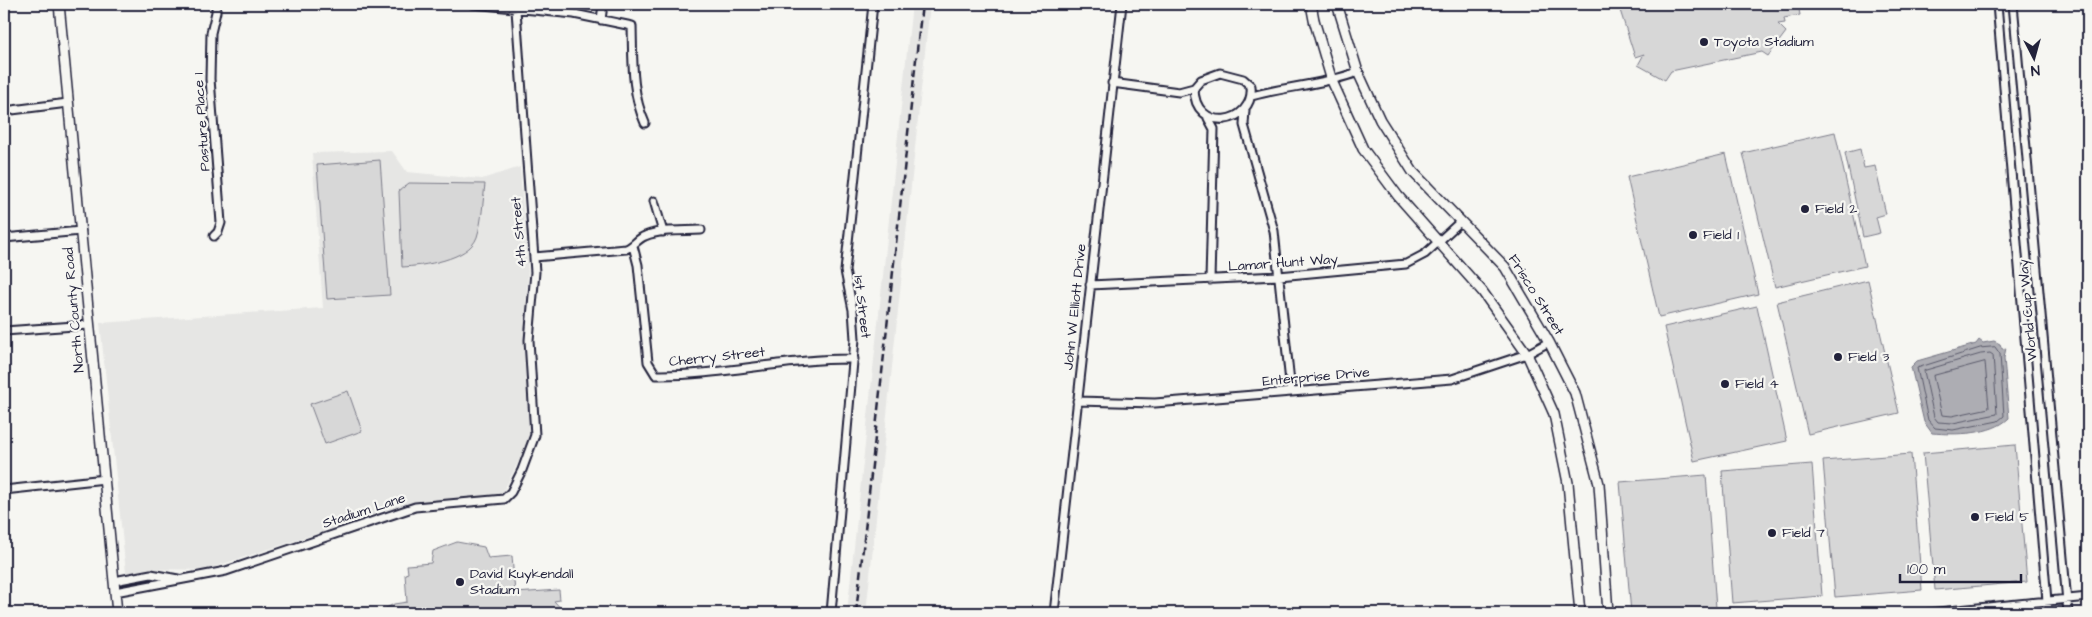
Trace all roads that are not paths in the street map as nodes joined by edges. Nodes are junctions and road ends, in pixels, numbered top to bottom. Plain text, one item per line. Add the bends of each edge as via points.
1 (59, 4) edge
2 (216, 4) edge
3 (473, 4) edge
4 (603, 4) edge
5 (874, 4) edge
6 (1122, 4) edge
7 (1312, 4) edge
8 (1337, 4) edge
9 (1997, 4) edge
10 (2013, 4) edge
11 (516, 10) junction
12 (601, 20) junction
13 (1358, 72) junction
14 (1332, 81) junction
15 (1112, 83) junction
16 (1250, 86) junction
17 (1194, 88) junction
18 (1272, 90) junction
19 (1179, 92) junction
20 (1252, 96) junction
21 (1194, 101) junction
22 (68, 103) junction
23 (1245, 110) junction
24 (4, 111) edge
25 (1234, 116) junction
26 (1208, 118) junction
27 (1224, 119) junction
28 (646, 123) dead end
29 (1244, 125) junction
30 (1214, 129) junction
31 (654, 201) dead end
32 (1461, 221) junction
33 (700, 230) dead end
34 (81, 231) junction
35 (663, 232) junction
36 (214, 236) dead end
37 (4, 238) edge
38 (1439, 242) junction
39 (633, 246) junction
40 (534, 258) junction
41 (1280, 276) junction
42 (1210, 280) junction
43 (1090, 285) junction
44 (89, 325) junction
45 (4, 331) edge
46 (1549, 342) junction
47 (1527, 354) junction
48 (854, 359) junction
49 (1291, 392) junction
50 (1078, 401) junction
51 (530, 452) joint
52 (105, 479) junction
53 (4, 490) edge
54 (183, 580) junction
55 (114, 581) junction
56 (115, 592) junction
57 (2088, 597) edge
58 (2066, 599) junction
59 (2047, 601) junction
60 (117, 613) edge
61 (831, 613) edge
62 (1054, 613) edge
63 (1580, 613) edge
64 (1608, 613) edge
65 (1928, 613) edge
66 (2048, 613) edge
67 (2068, 613) edge

1 - 22 street, North County Road
2 - 36 street, Pasture Place 1 via 211,33 210,79 221,223
3 - 11 street
4 - 12 street
5 - 48 street, 1st Street via 844,271 853,310
6 - 15 street, John W Elliott Drive
7 - 14 street
8 - 13 street, Frisco Street
9 - 59 street, World Cup Way
10 - 58 street, World Cup Way
11 - 12 street via 574,14
11 - 40 street, 4th Street
12 - 28 street via 632,26 634,87 638,108
13 - 14 street
13 - 32 street, Frisco Street via 1380,120 1413,172
14 - 18 street
14 - 38 street via 1363,149 1398,196
15 - 19 street
15 - 43 street, John W Elliott Drive
16 - 17 street via 1243,79 1220,73 1201,80
16 - 18 street
16 - 20 street
17 - 19 street
17 - 21 street
18 - 20 street
19 - 21 street
20 - 23 street
21 - 26 street
22 - 24 street
22 - 34 street, North County Road
23 - 25 street
23 - 29 street
25 - 27 street
25 - 29 street
26 - 27 street
26 - 30 street
27 - 30 street
29 - 41 street via 1274,231
30 - 42 street
31 - 35 street
32 - 38 street, Lamar Hunt Way
32 - 46 street, Frisco Street via 1505,267
33 - 35 street
34 - 37 street
34 - 44 street, North County Road
35 - 39 street via 638,239
38 - 41 street, Lamar Hunt Way via 1406,264
38 - 47 street via 1482,291
39 - 40 street via 607,252
39 - 48 street, Cherry Street via 638,264 648,362 656,375 690,374 800,360
40 - 51 street, 4th Street via 529,340 535,435
41 - 42 street, Lamar Hunt Way
41 - 49 street
42 - 43 street, Lamar Hunt Way
43 - 50 street, John W Elliott Drive
44 - 45 street
44 - 52 street, North County Road
46 - 47 street, Enterprise Drive
46 - 64 street, Frisco Street via 1575,393 1599,484
47 - 49 street, Enterprise Drive via 1452,378
47 - 63 street via 1554,414 1568,483
48 - 61 street, 1st Street
49 - 50 street, Enterprise Drive via 1155,403
50 - 62 street, John W Elliott Drive
51 - 54 street, Stadium Lane via 511,492 504,499 415,508 226,571
52 - 53 street
52 - 55 street, North County Road
54 - 55 street, Stadium Lane via 151,574
54 - 56 street, Stadium Lane
55 - 56 street, North County Road
56 - 60 street, North County Road
57 - 58 street
58 - 59 street
58 - 67 street, World Cup Way
59 - 65 street
59 - 66 street, World Cup Way

